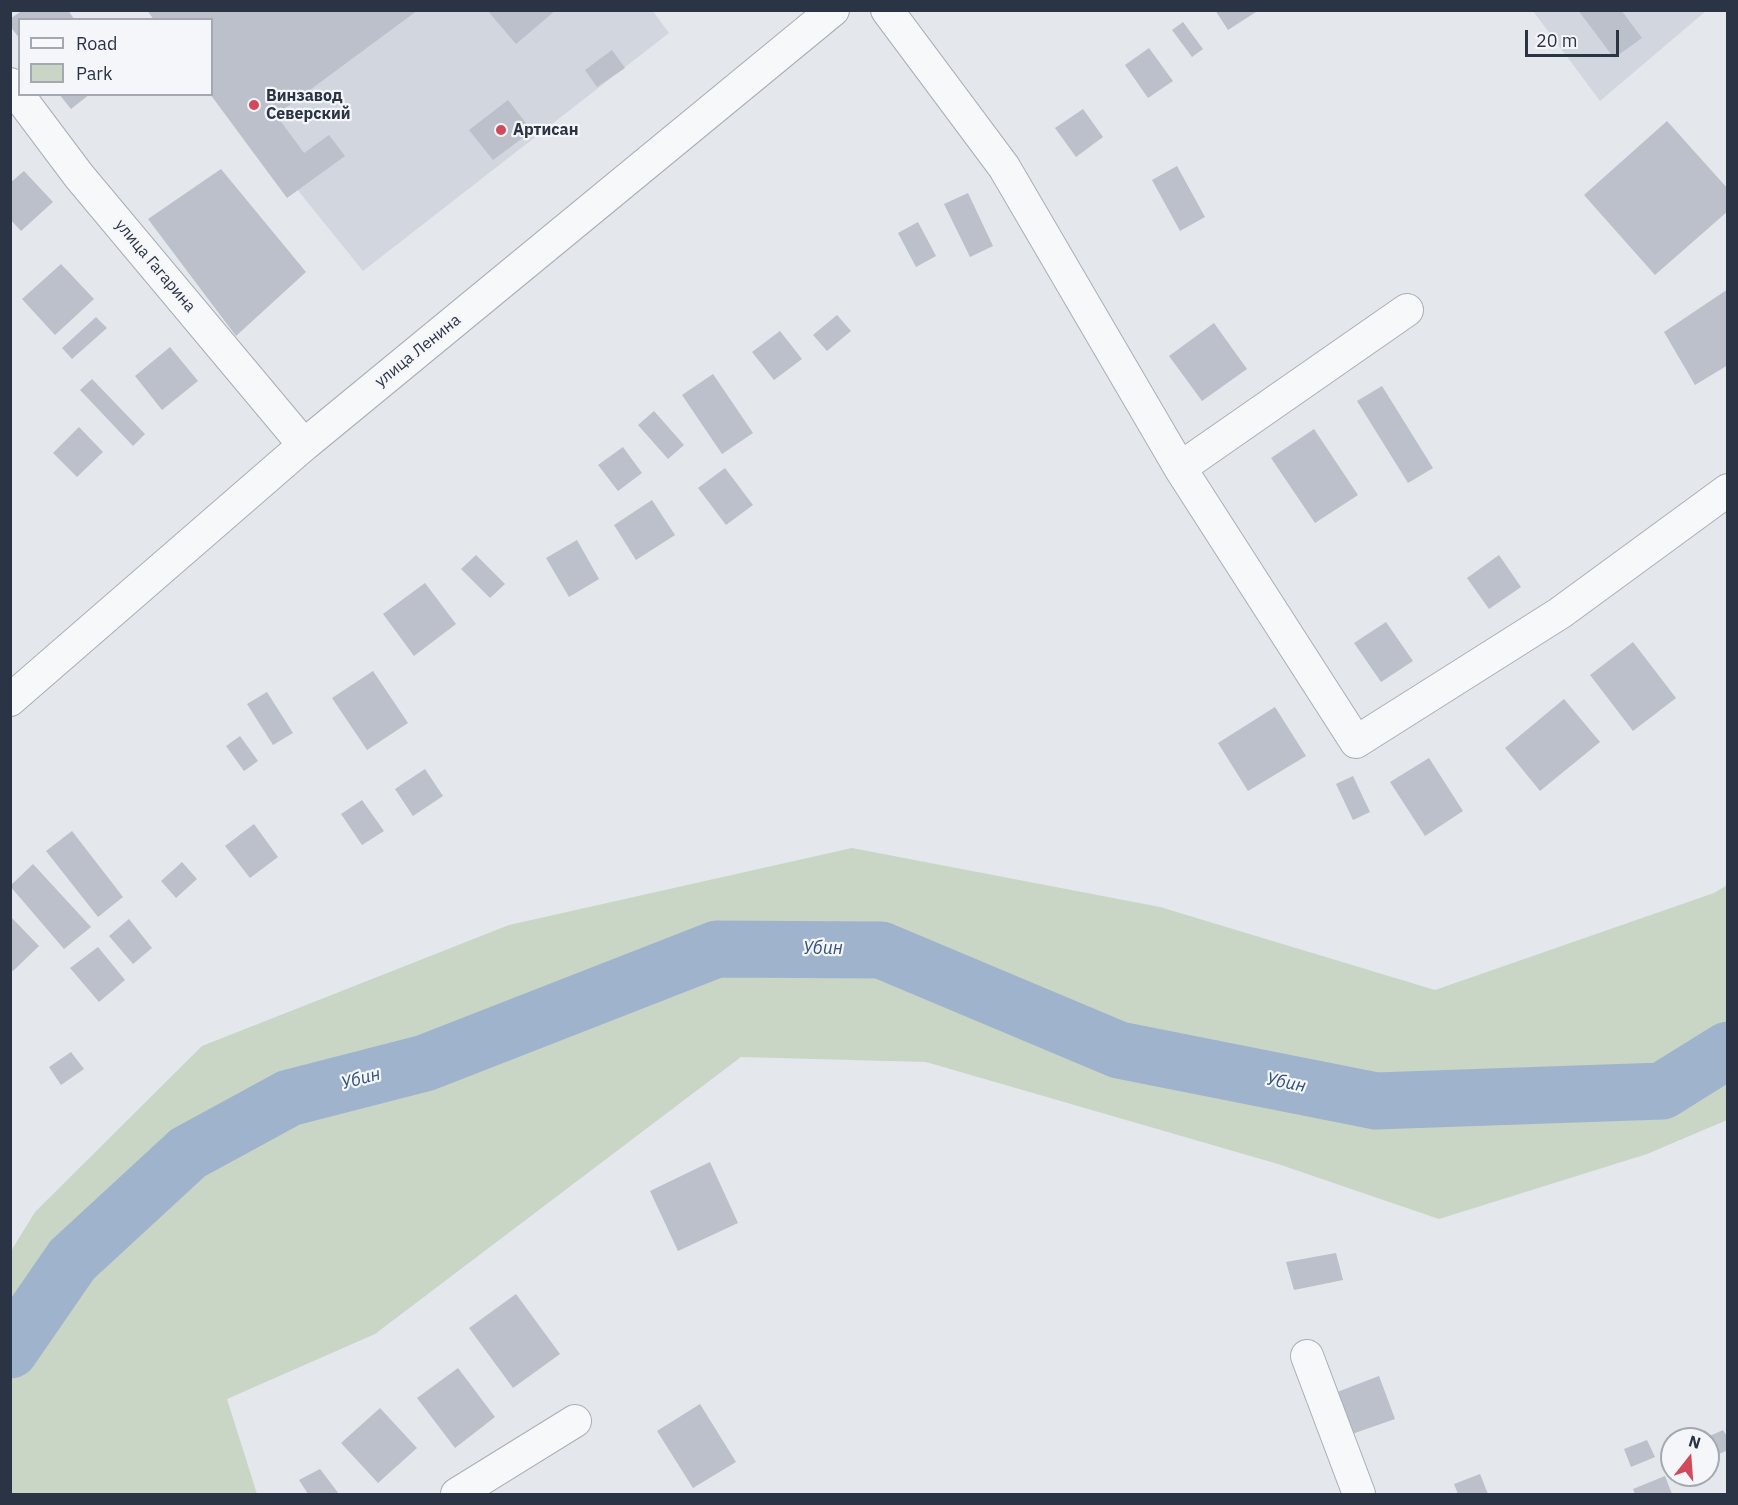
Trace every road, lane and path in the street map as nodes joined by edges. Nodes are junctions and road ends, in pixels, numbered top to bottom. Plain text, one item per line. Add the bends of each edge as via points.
1 (833, 10) edge
2 (887, 10) edge
3 (19, 96) edge
4 (1407, 310) dead end
5 (304, 445) junction
6 (1180, 468) junction
7 (1728, 490) edge
8 (10, 700) edge
9 (1307, 1356) dead end
10 (575, 1421) dead end
11 (457, 1494) edge
12 (1359, 1494) edge

1 - 5 street, улица Ленина
2 - 6 street via 1004,167
3 - 5 street, улица Гагарина via 80,176
4 - 6 street
5 - 8 street, улица Ленина
6 - 7 street via 1356,742 1560,613
9 - 12 street
10 - 11 street

